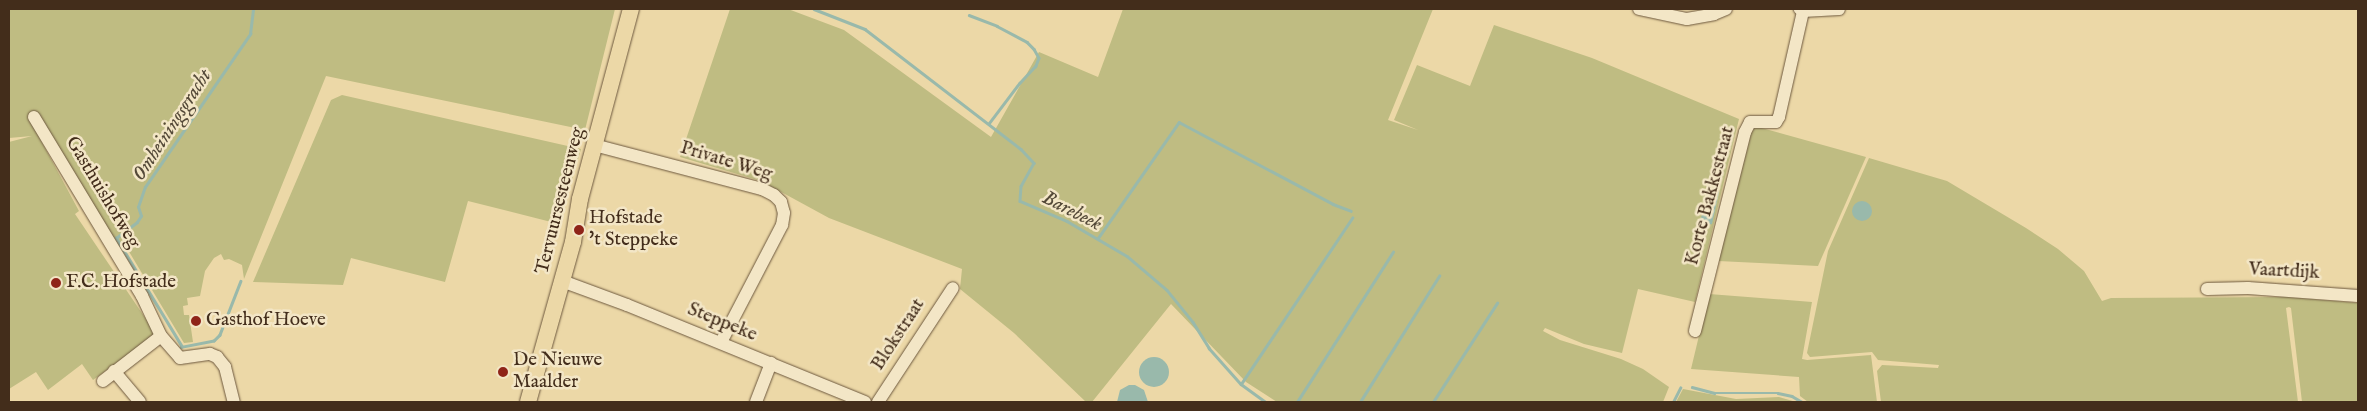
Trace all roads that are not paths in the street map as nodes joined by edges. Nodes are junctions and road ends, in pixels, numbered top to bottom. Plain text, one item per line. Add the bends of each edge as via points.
1 (631, 9) edge
2 (1639, 9) edge
3 (1726, 9) edge
4 (1838, 9) edge
5 (1802, 10) edge
6 (34, 117) dead end
7 (594, 145) junction
8 (562, 281) junction
9 (953, 288) dead end
10 (2207, 289) dead end
11 (2358, 296) edge
12 (1695, 331) dead end
13 (161, 336) junction
14 (721, 342) junction
15 (772, 363) junction
16 (114, 371) junction
17 (223, 377) junction
18 (102, 381) dead end
19 (140, 402) edge
20 (226, 402) edge
21 (234, 402) edge
22 (528, 402) edge
23 (756, 402) edge
24 (866, 402) edge
25 (878, 402) edge

1 - 7 main road, Tervuursesteenweg
2 - 3 street via 1687,19
4 - 5 street
5 - 12 street, Korte Bakkestraat via 1779,117 1776,122 1750,122 1744,132
6 - 13 street, Gasthuishofweg via 142,296
7 - 8 main road, Tervuursesteenweg
7 - 14 street, Private Weg via 762,189 781,202 784,213 782,225
8 - 14 street, Steppeke
8 - 22 main road, Tervuursesteenweg
9 - 25 street, Blokstraat
10 - 11 street, Vaartdijk via 2248,288
13 - 16 street
13 - 17 street, Gasthuishofweg via 180,358 210,354 218,357
14 - 15 street, Steppeke
15 - 23 street
15 - 24 street, Steppeke
16 - 18 street
16 - 19 street
17 - 20 street, Gasthuishofweg
17 - 21 street, Gasthuishofweg

